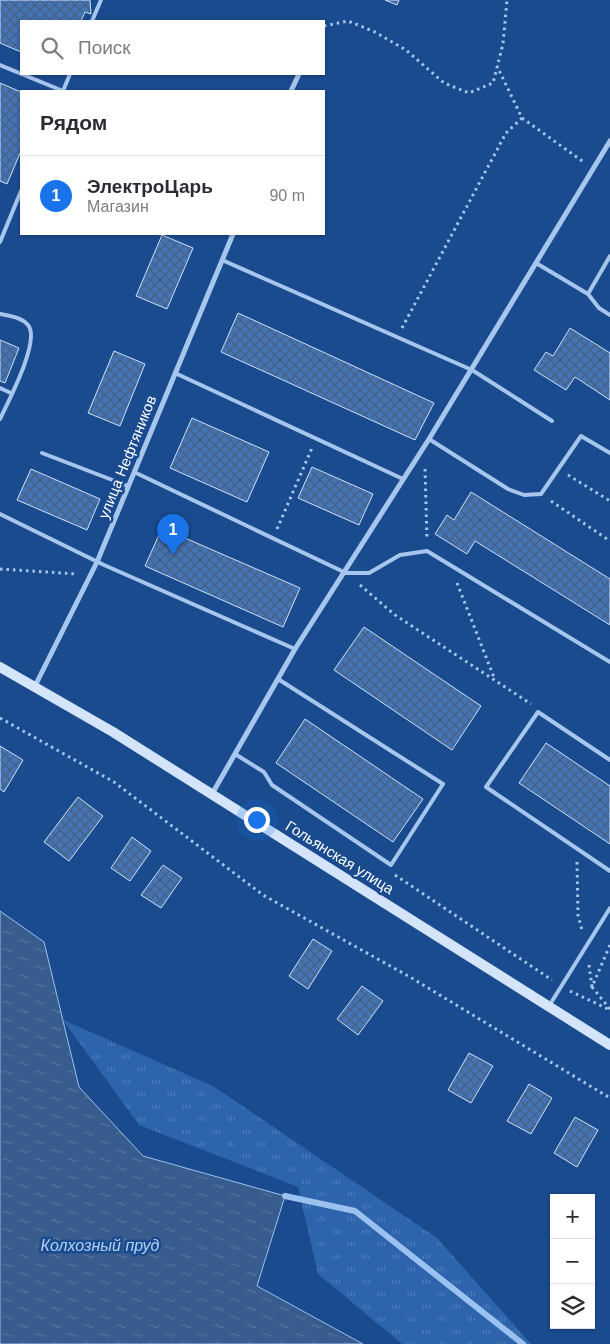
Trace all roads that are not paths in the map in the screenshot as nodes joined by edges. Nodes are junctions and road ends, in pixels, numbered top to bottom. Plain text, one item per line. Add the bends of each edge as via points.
1 (101, 0) edge
2 (92, 20) edge
3 (0, 65) edge
4 (20, 73) edge
5 (24, 75) edge
6 (70, 75) edge
7 (299, 75) edge
8 (61, 90) edge
9 (63, 90) edge
10 (292, 90) edge
11 (610, 141) edge
12 (20, 193) edge
13 (233, 235) edge
14 (0, 242) edge
15 (610, 256) edge
16 (222, 260) junction
17 (536, 263) junction
18 (588, 294) junction
19 (0, 314) edge
20 (610, 315) edge
21 (472, 370) junction
22 (175, 373) junction
23 (0, 388) edge
24 (12, 392) junction
25 (0, 419) edge
26 (552, 421) dead end
27 (429, 439) junction
28 (42, 453) dead end
29 (610, 453) edge
30 (134, 472) junction
31 (403, 479) junction
32 (128, 486) junction
33 (0, 514) edge
34 (97, 562) junction
35 (346, 573) junction
36 (296, 649) junction
37 (610, 662) edge
38 (0, 667) edge
39 (278, 679) junction
40 (35, 686) junction
41 (235, 754) junction
42 (610, 760) edge
43 (212, 794) junction
44 (610, 872) edge
45 (610, 908) edge
46 (549, 1006) junction
47 (610, 1045) edge

1 - 2 lane
3 - 4 lane
5 - 8 lane
6 - 9 lane
7 - 10 street
11 - 17 street
12 - 14 lane
13 - 16 street, улица Нефтяников
15 - 18 lane
16 - 21 lane
16 - 22 street, улица Нефтяников
17 - 18 lane
17 - 21 street
18 - 20 lane via 599,308
19 - 24 lane via 18,318 29,326 32,337
21 - 26 lane
21 - 27 street
22 - 30 street, улица Нефтяников
22 - 31 lane
23 - 24 lane
24 - 25 lane
27 - 29 lane via 508,489 524,495 541,494 580,436
27 - 31 street
28 - 32 lane
30 - 32 street, улица Нефтяников
30 - 35 lane
31 - 35 street
32 - 34 street, улица Нефтяников
33 - 34 lane
34 - 36 lane
34 - 40 street, улица Нефтяников
35 - 36 street
35 - 37 lane via 369,573 400,554 427,551
36 - 39 street
38 - 40 main road, Гольянская улица
39 - 41 street
39 - 41 lane via 443,784 391,865 272,786 264,772
40 - 43 main road, Гольянская улица
41 - 43 street
42 - 44 lane via 538,712 486,787
43 - 46 main road, Гольянская улица
45 - 46 lane
46 - 47 main road, Гольянская улица

